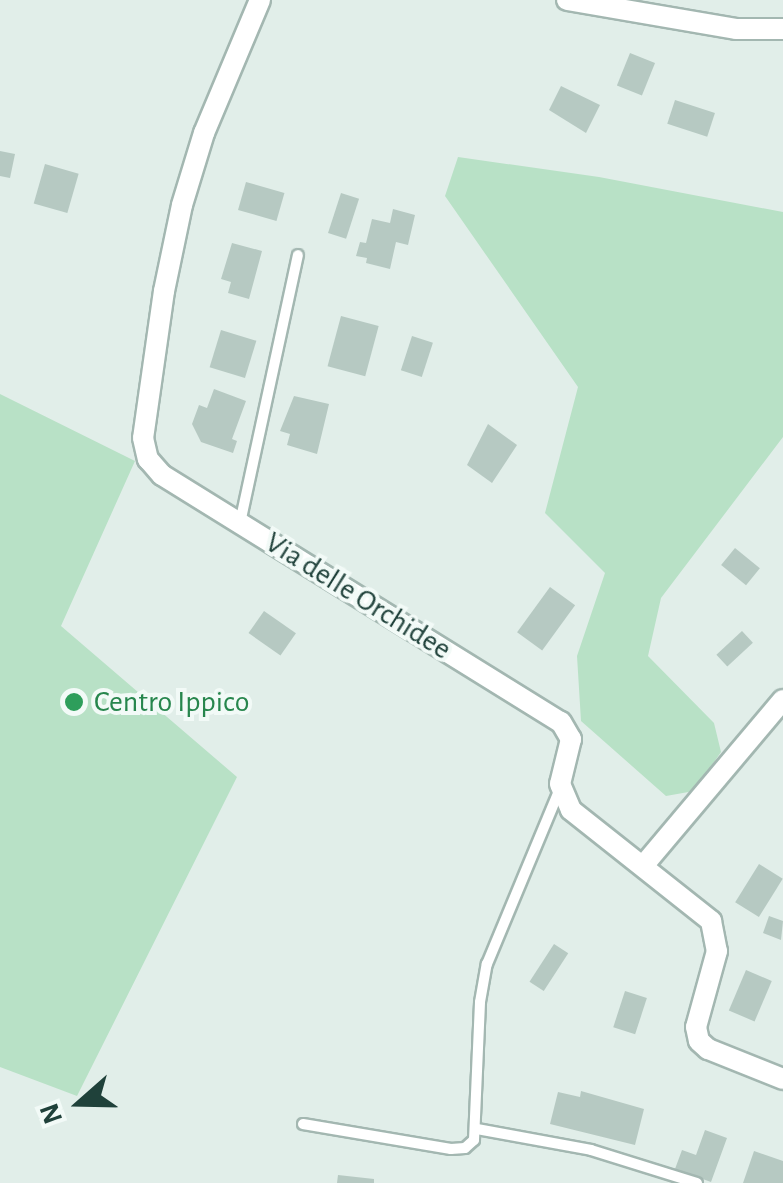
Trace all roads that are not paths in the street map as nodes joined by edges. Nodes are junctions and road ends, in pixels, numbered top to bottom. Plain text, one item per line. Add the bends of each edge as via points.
1 (260, 0) edge
2 (567, 0) edge
3 (783, 29) edge
4 (298, 255) dead end
5 (240, 523) junction
6 (783, 700) edge
7 (561, 788) junction
8 (643, 866) junction
9 (783, 1079) edge
10 (303, 1124) dead end
11 (477, 1129) junction
12 (697, 1183) edge

1 - 5 street, Via delle Orchidee via 187,186 164,290 143,444 162,475
2 - 3 street via 736,29
4 - 5 lane
5 - 7 street, Via delle Orchidee via 560,722 571,746
6 - 8 street
7 - 8 street via 578,818
7 - 11 lane via 487,964
8 - 9 street via 713,927 716,958 696,1028 699,1040
10 - 11 lane via 458,1150 470,1145
11 - 12 lane via 591,1150

